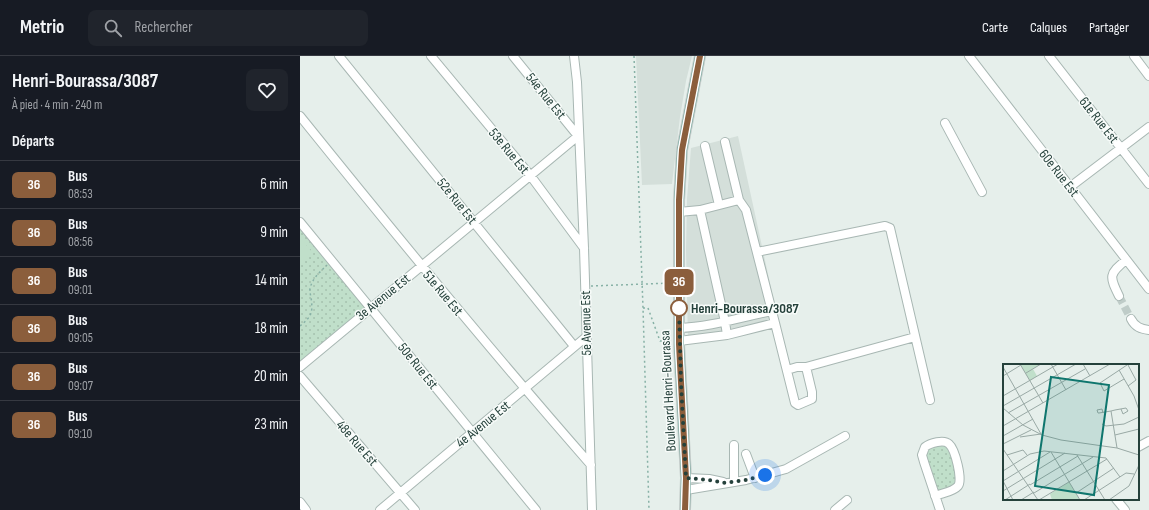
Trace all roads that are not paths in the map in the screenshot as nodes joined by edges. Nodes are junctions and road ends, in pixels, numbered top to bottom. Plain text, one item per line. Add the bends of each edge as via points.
1 (339, 56) edge
2 (431, 56) edge
3 (513, 56) edge
4 (574, 56) edge
5 (700, 56) edge
6 (969, 56) edge
7 (1049, 56) edge
8 (1134, 56) edge
9 (1149, 76) edge
10 (300, 116) edge
11 (945, 123) dead end
12 (1149, 127) edge
13 (578, 136) junction
14 (726, 142) dead end
15 (705, 146) dead end
16 (1121, 149) junction
17 (530, 175) junction
18 (1149, 184) edge
19 (1070, 187) junction
20 (982, 192) dead end
21 (739, 200) junction
22 (719, 205) junction
23 (700, 210) junction
24 (679, 212) junction
25 (300, 222) edge
26 (474, 222) junction
27 (584, 248) junction
28 (757, 252) junction
29 (1126, 260) junction
30 (421, 266) junction
31 (1149, 289) edge
32 (1119, 296) tunnel mouth
33 (370, 308) junction
34 (772, 311) junction
35 (749, 316) junction
36 (1131, 319) tunnel mouth
37 (725, 322) junction
38 (775, 323) junction
39 (679, 328) junction
40 (753, 328) junction
41 (1149, 330) edge
42 (726, 335) junction
43 (586, 337) junction
44 (915, 337) junction
45 (679, 341) junction
46 (574, 346) junction
47 (300, 367) edge
48 (806, 367) junction
49 (787, 370) junction
50 (300, 376) edge
51 (524, 390) junction
52 (930, 400) dead end
53 (472, 432) junction
54 (845, 436) dead end
55 (1149, 441) edge
56 (734, 444) dead end
57 (1139, 446) edge
58 (746, 454) dead end
59 (591, 465) junction
60 (686, 478) junction
61 (754, 478) junction
62 (730, 482) junction
63 (686, 490) junction
64 (400, 493) junction
65 (935, 496) junction
66 (847, 500) dead end
67 (1117, 500) edge
68 (300, 502) edge
69 (306, 510) edge
70 (380, 510) edge
71 (415, 510) edge
72 (536, 510) edge
73 (592, 510) edge
74 (685, 510) edge
75 (835, 510) edge
76 (940, 510) edge
77 (1125, 510) edge

1 - 26 street, 52e Rue Est
2 - 17 street, 53e Rue Est
3 - 13 street, 54e Rue Est
4 - 13 street, 5e Avenue Est
5 - 24 main road, Boulevard Henri-Bourassa via 682,150
6 - 19 street, 60e Rue Est
7 - 16 street, 61e Rue Est
8 - 9 street
10 - 30 street, 51e Rue Est
11 - 20 street
12 - 16 street
13 - 17 street, 3e Avenue Est
13 - 27 street, 5e Avenue Est
14 - 21 street
15 - 22 street
16 - 18 street, 61e Rue Est
16 - 19 street
17 - 26 street, 3e Avenue Est
17 - 27 street, 53e Rue Est
19 - 29 street, 60e Rue Est
21 - 22 street
21 - 28 street via 746,210
22 - 23 street
23 - 24 street
23 - 37 street
24 - 39 main road, Boulevard Henri-Bourassa
25 - 33 street, 50e Rue Est
26 - 30 street, 3e Avenue Est
26 - 46 street, 52e Rue Est
27 - 43 street, 5e Avenue Est
28 - 34 street
28 - 44 street via 885,226 890,228
29 - 31 street, 60e Rue Est
29 - 32 street via 1114,270 1112,278
30 - 33 street, 3e Avenue Est
30 - 51 street, 51e Rue Est
33 - 47 street, 3e Avenue Est
33 - 53 street, 50e Rue Est
34 - 35 street
34 - 38 street
35 - 37 street
35 - 40 street
36 - 41 street via 1139,328
37 - 39 street
37 - 42 street
38 - 40 street
38 - 49 street
39 - 45 main road, Boulevard Henri-Bourassa
40 - 42 street
42 - 45 street
43 - 46 street, 4e Avenue Est
43 - 59 street, 5e Avenue Est
44 - 48 street
44 - 52 street
45 - 60 main road, Boulevard Henri-Bourassa
46 - 51 street, 4e Avenue Est
48 - 49 street
48 - 49 street via 812,399 798,405 795,403
50 - 64 street, 48e Rue Est
51 - 53 street, 4e Avenue Est
51 - 59 street, 51e Rue Est
53 - 64 street, 4e Avenue Est
53 - 72 street, 50e Rue Est
54 - 61 street via 786,469
55 - 57 street
56 - 62 street
58 - 61 street
59 - 73 street, 5e Avenue Est
60 - 62 street
60 - 63 main road, Boulevard Henri-Bourassa
61 - 62 street
62 - 63 street
63 - 74 main road, Boulevard Henri-Bourassa
64 - 70 street, 4e Avenue Est
64 - 71 street, 48e Rue Est
65 - 65 street via 954,489 960,481 952,448 945,442 930,444 923,450 924,462
65 - 76 street
66 - 75 street
67 - 77 street
68 - 69 street

